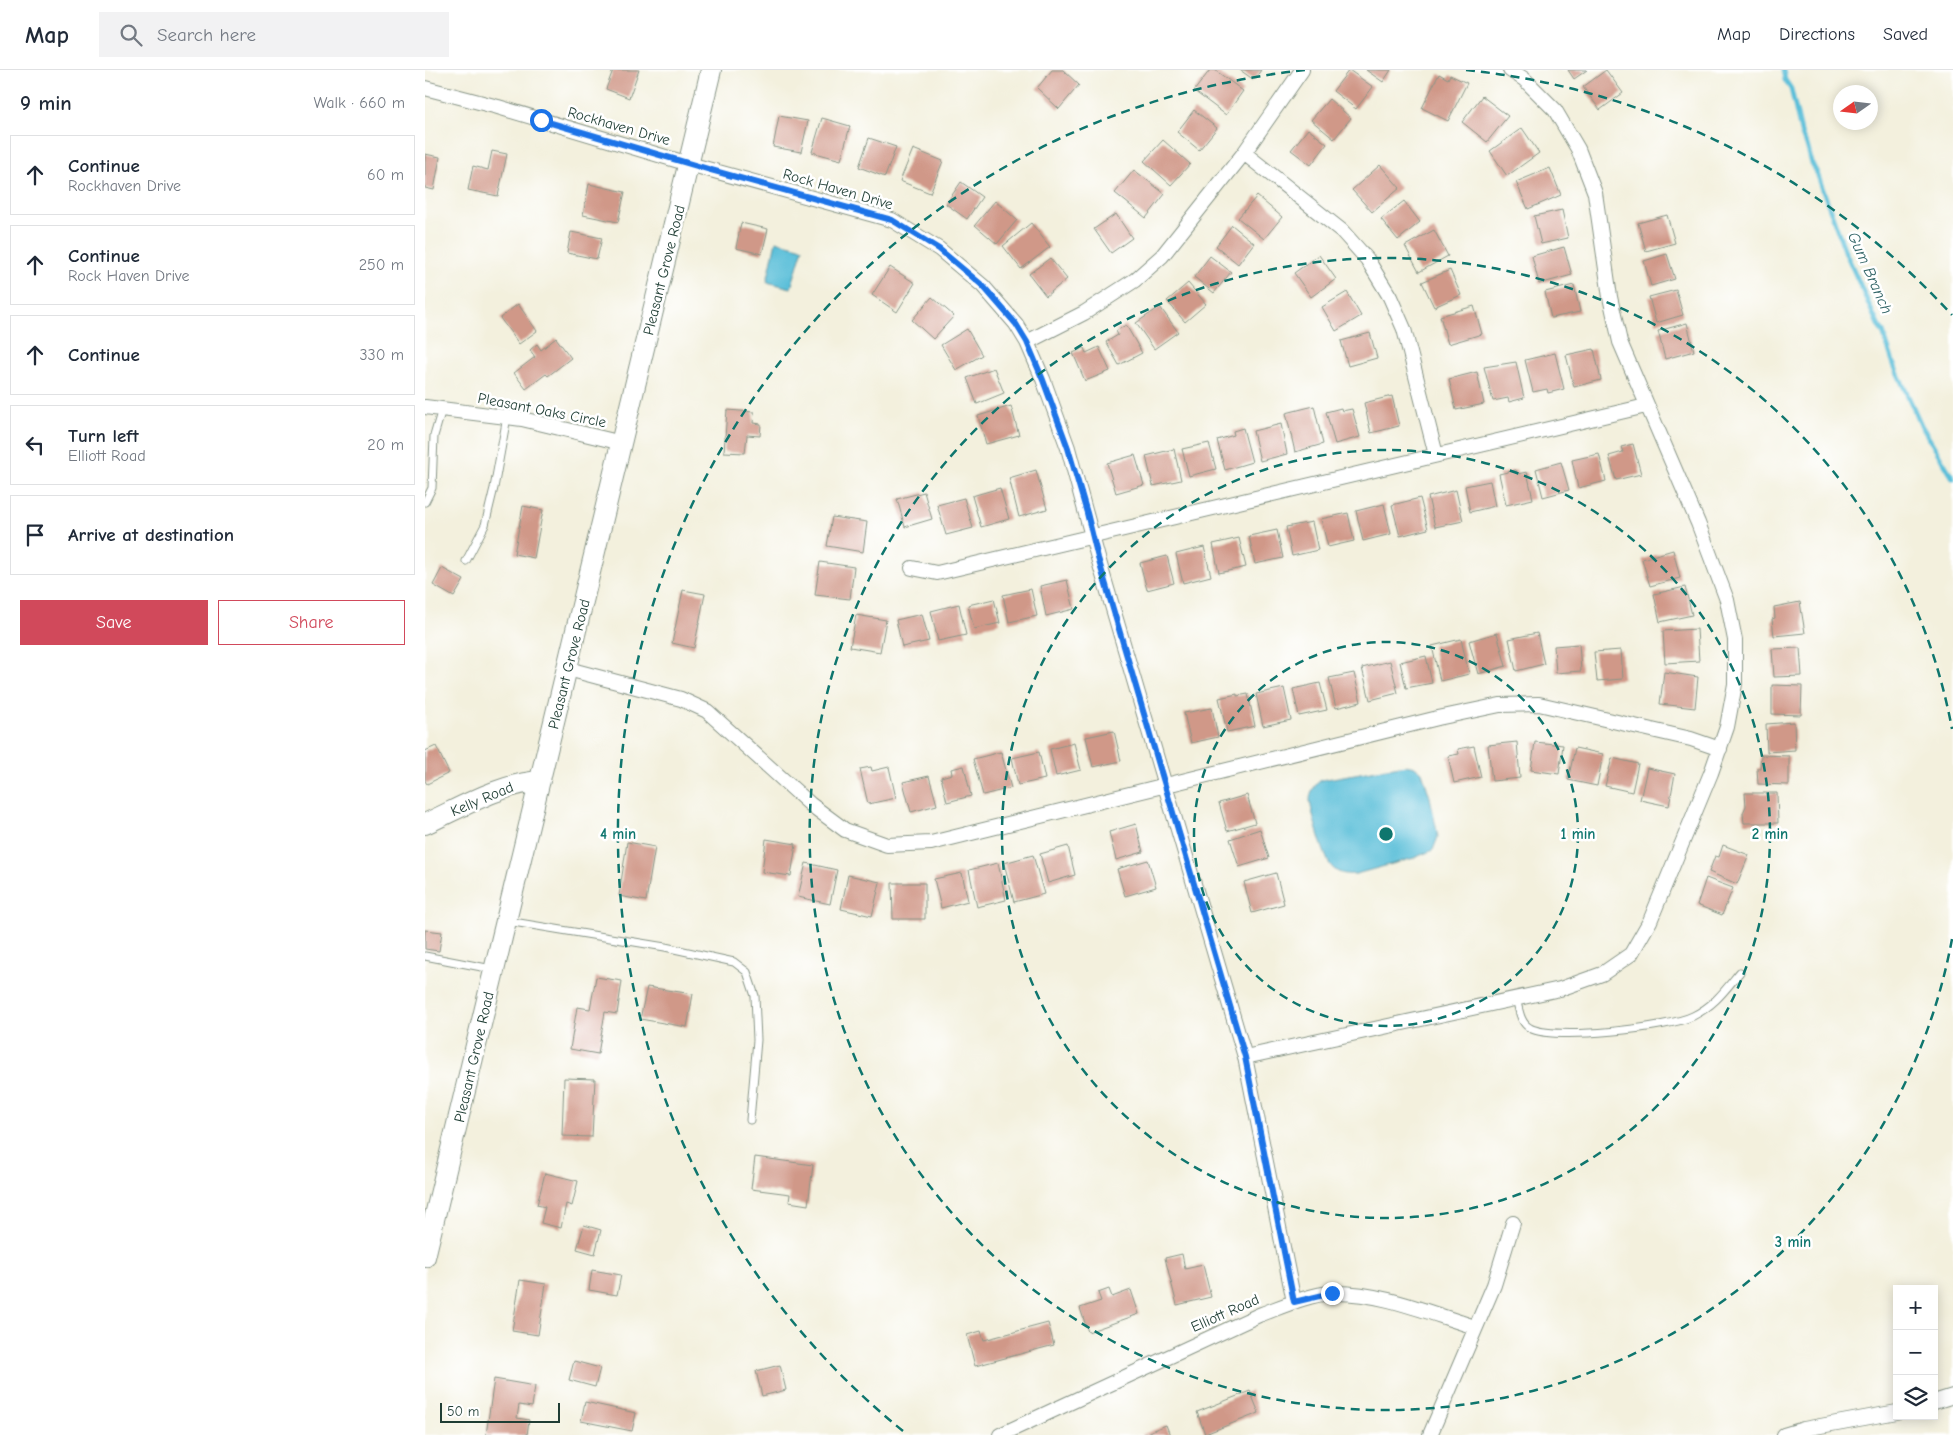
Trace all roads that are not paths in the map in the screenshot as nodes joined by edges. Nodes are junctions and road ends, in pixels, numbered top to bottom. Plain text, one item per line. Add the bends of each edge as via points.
1 (711, 70) edge
2 (1302, 70) edge
3 (1510, 70) edge
4 (425, 88) edge
5 (1244, 153) junction
6 (689, 164) junction
7 (1027, 342) junction
8 (1646, 406) junction
9 (425, 407) edge
10 (442, 409) junction
11 (507, 417) junction
12 (622, 443) junction
13 (1436, 455) junction
14 (425, 502) edge
15 (1092, 537) junction
16 (466, 561) dead end
17 (912, 568) dead end
18 (567, 668) junction
19 (1719, 749) junction
20 (540, 781) junction
21 (1166, 786) junction
22 (425, 824) edge
23 (507, 920) junction
24 (425, 956) edge
25 (495, 969) junction
26 (1740, 972) dead end
27 (1516, 998) junction
28 (1245, 1057) junction
29 (750, 1120) dead end
30 (1513, 1223) dead end
31 (425, 1254) edge
32 (1294, 1302) junction
33 (1475, 1327) junction
34 (1953, 1396) edge
35 (1938, 1401) edge
36 (1893, 1413) edge
37 (1000, 1435) edge
38 (1430, 1435) edge
39 (1784, 1435) edge

1 - 6 street, Pleasant Grove Road
2 - 5 street
3 - 8 street via 1524,79 1555,110 1578,149 1595,193 1620,342
4 - 6 street, Rockhaven Drive
5 - 7 street via 1162,256 1135,280
5 - 13 street via 1343,231 1367,258 1404,329
6 - 7 street, Rock Haven Drive via 892,220 939,249 983,286
6 - 12 street, Pleasant Grove Road
7 - 15 street, Rock Haven Drive via 1068,448
8 - 13 street
8 - 19 street via 1698,523 1727,600 1735,640 1735,684 1727,727
9 - 10 street, Pleasant Oaks Circle
10 - 11 street, Pleasant Oaks Circle
10 - 14 lane via 434,436 432,488
11 - 12 street, Pleasant Oaks Circle
11 - 16 lane via 485,525
12 - 18 street, Pleasant Grove Road
13 - 15 street
15 - 17 street via 937,573
15 - 21 street, Rock Haven Drive
18 - 20 street, Pleasant Grove Road
18 - 21 street via 681,699 707,711 810,804 845,830 887,845 931,843
19 - 21 street via 1691,739 1539,704 1500,705
19 - 27 street via 1650,921 1631,954 1602,974 1560,989
20 - 22 street, Kelly Road via 503,789
20 - 23 street, Pleasant Grove Road
21 - 28 street, Rock Haven Drive
23 - 25 street, Pleasant Grove Road
23 - 29 lane via 665,947 734,962 747,972 755,996 757,1040
24 - 25 lane
25 - 31 street, Pleasant Grove Road
26 - 27 lane via 1720,998 1705,1010 1675,1023 1647,1028 1546,1034 1529,1028 1521,1020
27 - 28 street
28 - 32 street, Rock Haven Drive
30 - 33 street via 1494,1285
32 - 33 street, Elliott Road via 1332,1293 1381,1298
32 - 37 street, Elliott Road via 1259,1315
33 - 38 street
34 - 35 street
36 - 39 street

